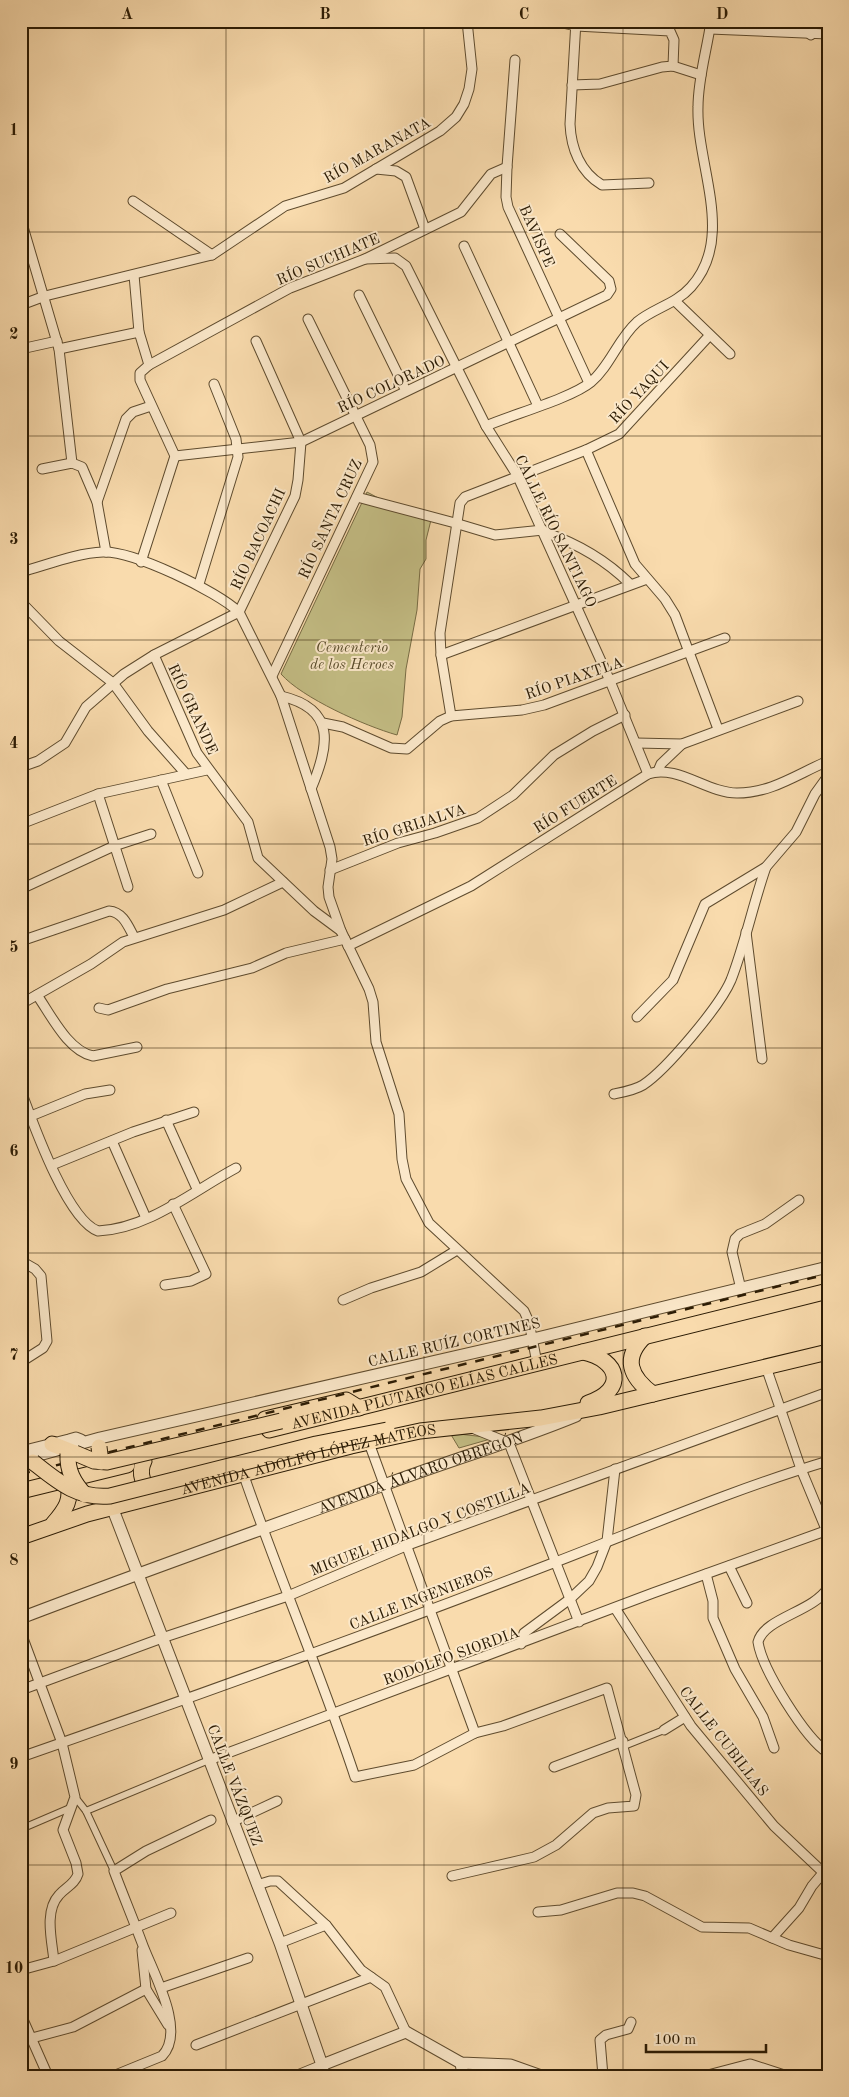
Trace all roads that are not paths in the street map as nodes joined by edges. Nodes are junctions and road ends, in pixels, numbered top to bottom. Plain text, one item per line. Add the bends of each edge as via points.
1 (466, 21) edge
2 (554, 21) edge
3 (794, 21) edge
4 (576, 23) edge
5 (710, 25) edge
6 (828, 34) edge
7 (811, 35) junction
8 (515, 60) dead end
9 (673, 66) junction
10 (701, 75) junction
11 (572, 85) junction
12 (507, 167) junction
13 (375, 169) junction
14 (649, 183) dead end
15 (133, 201) dead end
16 (21, 220) edge
17 (425, 229) junction
18 (560, 234) dead end
19 (464, 246) dead end
20 (212, 255) junction
21 (365, 259) junction
22 (134, 275) junction
23 (358, 295) dead end
24 (45, 296) junction
25 (675, 301) junction
26 (21, 305) edge
27 (560, 318) junction
28 (308, 319) dead end
29 (139, 332) junction
30 (709, 336) junction
31 (256, 341) dead end
32 (509, 342) junction
33 (58, 345) junction
34 (21, 349) edge
35 (730, 354) dead end
36 (149, 365) junction
37 (457, 368) junction
38 (589, 383) junction
39 (214, 384) dead end
40 (406, 391) junction
41 (151, 406) junction
42 (538, 406) junction
43 (356, 415) junction
44 (486, 426) junction
45 (301, 442) junction
46 (238, 450) junction
47 (586, 450) junction
48 (175, 456) junction
49 (72, 463) junction
50 (42, 469) dead end
51 (517, 476) junction
52 (357, 498) junction
53 (97, 502) junction
54 (456, 523) junction
55 (543, 531) junction
56 (106, 552) junction
57 (141, 562) junction
58 (21, 572) edge
59 (647, 579) junction
60 (199, 584) junction
61 (630, 584) junction
62 (21, 602) edge
63 (577, 606) junction
64 (239, 612) junction
65 (725, 638) dead end
66 (689, 651) junction
67 (154, 655) junction
68 (441, 655) junction
69 (272, 676) junction
70 (610, 681) junction
71 (113, 683) junction
72 (281, 696) junction
73 (798, 701) dead end
74 (624, 715) junction
75 (451, 716) junction
76 (323, 723) junction
77 (718, 730) junction
78 (636, 743) junction
79 (682, 744) junction
80 (828, 761) edge
81 (21, 767) edge
82 (208, 770) junction
83 (658, 771) junction
84 (186, 774) junction
85 (648, 774) junction
86 (828, 776) edge
87 (161, 780) junction
88 (311, 789) junction
89 (98, 794) junction
90 (21, 824) edge
91 (151, 834) dead end
92 (114, 846) junction
93 (766, 867) junction
94 (330, 870) junction
95 (198, 872) dead end
96 (283, 882) junction
97 (128, 887) dead end
98 (21, 889) edge
99 (746, 929) junction
100 (134, 937) junction
101 (345, 939) junction
102 (21, 941) edge
103 (38, 995) junction
104 (21, 1004) edge
105 (99, 1008) dead end
106 (638, 1017) dead end
107 (137, 1047) dead end
108 (762, 1059) dead end
109 (110, 1090) dead end
110 (21, 1091) edge
111 (614, 1094) dead end
112 (194, 1112) dead end
113 (21, 1116) edge
114 (31, 1116) junction
115 (166, 1120) junction
116 (112, 1141) junction
117 (52, 1166) junction
118 (236, 1168) dead end
119 (197, 1189) junction
120 (799, 1200) dead end
121 (173, 1204) junction
122 (146, 1218) junction
123 (456, 1250) junction
124 (21, 1261) edge
125 (828, 1267) edge
126 (165, 1285) dead end
127 (741, 1289) junction
128 (828, 1291) edge
129 (343, 1300) dead end
130 (645, 1336) junction
131 (533, 1339) junction
132 (581, 1351) junction
133 (828, 1352) edge
134 (21, 1362) edge
135 (537, 1363) junction
136 (766, 1367) junction
137 (828, 1392) edge
138 (653, 1394) junction
139 (599, 1407) junction
140 (359, 1408) junction
141 (780, 1408) junction
142 (511, 1422) junction
143 (468, 1427) junction
144 (420, 1431) junction
145 (509, 1442) junction
146 (369, 1443) junction
147 (52, 1444) joint
148 (86, 1450) junction
149 (26, 1458) edge
150 (144, 1461) junction
151 (828, 1461) edge
152 (615, 1469) junction
153 (801, 1469) junction
154 (243, 1473) junction
155 (66, 1479) junction
156 (385, 1484) junction
157 (21, 1486) edge
158 (21, 1492) edge
159 (85, 1495) junction
160 (156, 1495) junction
161 (532, 1500) junction
162 (112, 1507) junction
163 (87, 1514) junction
164 (53, 1524) junction
165 (262, 1530) junction
166 (827, 1532) edge
167 (21, 1537) edge
168 (607, 1540) junction
169 (408, 1545) junction
170 (554, 1562) junction
171 (729, 1566) junction
172 (138, 1573) junction
173 (706, 1574) junction
174 (828, 1588) edge
175 (288, 1596) junction
176 (570, 1599) junction
177 (747, 1603) dead end
178 (430, 1608) junction
179 (615, 1608) junction
180 (21, 1618) edge
181 (579, 1622) junction
182 (21, 1633) edge
183 (162, 1638) junction
184 (521, 1644) junction
185 (311, 1654) junction
186 (453, 1669) junction
187 (40, 1683) junction
188 (21, 1690) edge
189 (185, 1700) junction
190 (334, 1713) junction
191 (685, 1717) junction
192 (664, 1730) joint
193 (475, 1733) junction
194 (62, 1742) junction
195 (624, 1744) junction
196 (774, 1748) dead end
197 (828, 1753) edge
198 (21, 1757) edge
199 (209, 1760) junction
200 (554, 1767) dead end
201 (75, 1797) junction
202 (277, 1801) dead end
203 (70, 1808) junction
204 (86, 1811) junction
205 (212, 1820) dead end
206 (232, 1822) junction
207 (21, 1829) edge
208 (114, 1871) junction
209 (826, 1875) edge
210 (452, 1876) dead end
211 (257, 1885) junction
212 (538, 1912) dead end
213 (171, 1913) dead end
214 (326, 1925) junction
215 (136, 1927) junction
216 (772, 1938) junction
217 (280, 1943) junction
218 (142, 1944) junction
219 (828, 1956) edge
220 (248, 1958) dead end
221 (54, 1961) junction
222 (21, 1970) edge
223 (371, 1977) junction
224 (161, 1988) junction
225 (146, 1989) junction
226 (301, 2004) junction
227 (21, 2015) edge
228 (631, 2022) dead end
229 (170, 2028) junction
230 (406, 2032) junction
231 (26, 2039) edge
232 (196, 2045) dead end
233 (461, 2063) junction
234 (324, 2070) edge
235 (48, 2076) edge
236 (113, 2076) edge
237 (295, 2076) edge
238 (463, 2076) edge
239 (541, 2076) edge
240 (603, 2076) edge
241 (708, 2076) edge
242 (784, 2076) edge

1 - 13 street, RÍO MARANATA via 472,70 464,104 456,117 440,131
2 - 4 street
3 - 7 street
4 - 9 street via 670,31 674,40
4 - 11 street
5 - 7 street
5 - 10 street
6 - 7 street
8 - 12 street, BAVISPE
9 - 10 street
9 - 11 street via 652,68 600,84
10 - 25 street via 699,132 712,211 712,235 700,274
11 - 14 street via 571,140 575,153 591,176 602,185
12 - 17 street, RÍO SUCHIATE via 491,174 464,209
12 - 27 street, BAVISPE via 508,208
13 - 17 street via 406,177
13 - 20 street, RÍO MARANATA via 332,193 286,206
15 - 20 street
16 - 24 street
17 - 21 street, RÍO SUCHIATE
18 - 27 street, RÍO COLORADO via 609,281 611,289
19 - 32 street
20 - 22 street, RÍO MARANATA
21 - 36 street, RÍO SUCHIATE via 290,288
21 - 37 street, CALLE RÍO SANTIAGO via 395,258 406,266
22 - 24 street, RÍO MARANATA
22 - 29 street
23 - 40 street
24 - 26 street, RÍO MARANATA
24 - 33 street
25 - 30 street
25 - 38 street via 637,322
27 - 32 street, RÍO COLORADO
27 - 38 street, BAVISPE
28 - 43 street, RÍO SANTA CRUZ
29 - 33 street
29 - 36 street
30 - 35 street
30 - 47 street, RÍO YAQUI via 619,434
31 - 45 street, RÍO BACOACHI
32 - 37 street, RÍO COLORADO
32 - 42 street
33 - 34 street
33 - 49 street
36 - 41 street via 139,376
37 - 40 street, RÍO COLORADO
37 - 44 street, CALLE RÍO SANTIAGO
38 - 42 street
39 - 46 street
40 - 43 street, RÍO COLORADO
41 - 48 street
41 - 53 street via 134,412 126,419
42 - 44 street
43 - 45 street, RÍO COLORADO
43 - 52 street, RÍO SANTA CRUZ via 370,446 373,462
44 - 51 street, CALLE RÍO SANTIAGO
45 - 46 street, RÍO COLORADO
45 - 64 street, RÍO BACOACHI via 295,496
46 - 48 street, RÍO COLORADO
46 - 60 street via 237,465
47 - 51 street, RÍO YAQUI
47 - 59 street via 635,564
48 - 57 street
49 - 50 street
49 - 53 street via 82,467
51 - 54 street, RÍO YAQUI via 465,497 460,503
51 - 55 street, CALLE RÍO SANTIAGO
52 - 54 street
52 - 69 street, RÍO SANTA CRUZ
53 - 56 street
54 - 55 street via 495,535
54 - 68 street, RÍO YAQUI via 440,633
55 - 61 street via 590,553
55 - 63 street, CALLE RÍO SANTIAGO
56 - 57 street
56 - 58 street
57 - 60 street
59 - 61 street
59 - 66 street via 671,606
60 - 64 street
61 - 63 street
62 - 71 street via 59,641
63 - 68 street
63 - 70 street, CALLE RÍO SANTIAGO
64 - 67 street, RÍO BACOACHI
64 - 69 street
65 - 66 street, RÍO PIAXTLA
66 - 70 street, RÍO PIAXTLA
66 - 77 street
67 - 71 street, RÍO BACOACHI
67 - 82 street, RÍO GRANDE via 189,738
68 - 75 street, RÍO YAQUI
69 - 72 street
70 - 74 street, CALLE RÍO SANTIAGO
70 - 75 street, RÍO PIAXTLA via 522,710
71 - 81 street, RÍO BACOACHI via 86,707 65,743 38,761
71 - 84 street via 148,731
72 - 76 street via 308,705
72 - 88 street
73 - 77 street
74 - 78 street, CALLE RÍO SANTIAGO
74 - 94 street, RÍO GRIJALVA via 554,755 512,795 478,818 398,843
75 - 76 street, RÍO PIAXTLA via 428,730 413,745 398,750 343,727
76 - 88 street via 323,747
77 - 79 street
78 - 79 street
78 - 85 street, CALLE RÍO SANTIAGO
79 - 83 street
80 - 83 street via 762,791 736,793 721,792
82 - 84 street
82 - 96 street, RÍO GRANDE via 248,822 258,858
83 - 85 street, RÍO FUERTE
84 - 87 street
85 - 101 street, RÍO FUERTE via 471,886
86 - 93 street via 796,832
87 - 89 street
87 - 95 street
88 - 94 street via 330,848
89 - 90 street
89 - 92 street
91 - 92 street
92 - 97 street
92 - 98 street
93 - 99 street
93 - 106 street via 705,904 678,973
94 - 101 street via 329,897
96 - 100 street via 224,910
96 - 101 street, RÍO GRANDE
99 - 108 street
99 - 111 street via 730,981 709,1015 649,1080
100 - 102 street via 116,912 104,912
100 - 103 street
101 - 105 street, RÍO FUERTE via 286,953 252,968 167,989 108,1010
101 - 123 street via 373,1002 376,1042 399,1114 406,1179 429,1224
103 - 104 street
103 - 107 street via 68,1039 87,1055
109 - 114 street via 85,1094
110 - 114 street
112 - 115 street
113 - 114 street
114 - 117 street
115 - 116 street
115 - 119 street
116 - 117 street
116 - 122 street
117 - 122 street via 69,1202 82,1221 93,1229 107,1231
118 - 119 street
119 - 121 street
120 - 127 street via 765,1224 735,1239 732,1252
121 - 122 street
121 - 126 street via 206,1274 191,1281
123 - 129 street via 422,1272
123 - 131 street via 524,1312
124 - 134 street via 41,1276 47,1341 43,1348
125 - 127 street, CALLE RUÍZ CORTINES
127 - 131 street, CALLE RUÍZ CORTINES
128 - 130 highway, AVENIDA PLUTARCO ELÍAS CALLES
130 - 132 highway, AVENIDA PLUTARCO ELÍAS CALLES
130 - 138 highway via 636,1345 631,1363 636,1378
131 - 135 street
131 - 148 street, CALLE RUÍZ CORTINES
132 - 135 highway, AVENIDA PLUTARCO ELÍAS CALLES
132 - 142 highway via 608,1362 614,1379 608,1393 577,1407
133 - 136 highway, AVENIDA ÁLVARO OBREGÓN
135 - 140 highway, AVENIDA PLUTARCO ELÍAS CALLES
136 - 138 highway, AVENIDA ÁLVARO OBREGÓN
136 - 141 street
137 - 141 street, MIGUEL HIDALGO Y COSTILLA
138 - 139 highway, AVENIDA ÁLVARO OBREGÓN
139 - 142 highway, AVENIDA ADOLFO LÓPEZ MATEOS
139 - 145 street, AVENIDA ÁLVARO OBREGÓN
140 - 148 highway, bridge via 343,1408 281,1421 126,1458
140 - 150 highway, AVENIDA PLUTARCO ELÍAS CALLES
140 - 157 highway via 346,1400 312,1407 56,1473
141 - 152 street, MIGUEL HIDALGO Y COSTILLA
141 - 153 street
142 - 143 highway, AVENIDA ADOLFO LÓPEZ MATEOS
143 - 144 highway, AVENIDA ADOLFO LÓPEZ MATEOS
143 - 145 street
144 - 146 highway, AVENIDA ADOLFO LÓPEZ MATEOS
144 - 159 highway, bridge via 387,1430 316,1444 124,1494
145 - 156 street, AVENIDA ÁLVARO OBREGÓN
145 - 161 street
146 - 154 highway, AVENIDA ADOLFO LÓPEZ MATEOS
146 - 156 street
147 - 148 highway
147 - 149 street
148 - 149 street, CALLE RUÍZ CORTINES
148 - 150 highway, AVENIDA PLUTARCO ELÍAS CALLES
148 - 155 highway, AVENIDA PLUTARCO ELÍAS CALLES
148 - 159 highway, bridge via 69,1468 74,1482
148 - 163 highway
149 - 159 highway, bridge via 62,1484
150 - 160 highway via 142,1480
151 - 153 street, CALLE INGENIEROS
152 - 161 street, MIGUEL HIDALGO Y COSTILLA
152 - 168 street
153 - 166 street
153 - 168 street, CALLE INGENIEROS
154 - 160 highway, AVENIDA ADOLFO LÓPEZ MATEOS
154 - 165 street
155 - 158 highway, AVENIDA PLUTARCO ELÍAS CALLES
155 - 164 highway via 70,1496 68,1503
156 - 165 street, AVENIDA ÁLVARO OBREGÓN
156 - 169 street
160 - 162 highway, AVENIDA ADOLFO LÓPEZ MATEOS
161 - 169 street, MIGUEL HIDALGO Y COSTILLA
161 - 170 street
162 - 163 highway, AVENIDA ADOLFO LÓPEZ MATEOS
162 - 172 street, CALLE VÁZQUEZ
163 - 164 highway, AVENIDA ADOLFO LÓPEZ MATEOS
164 - 167 highway, AVENIDA ADOLFO LÓPEZ MATEOS
165 - 172 street, AVENIDA ÁLVARO OBREGÓN
165 - 175 street
166 - 171 street, RODOLFO SIORDIA
168 - 170 street, CALLE INGENIEROS
168 - 176 street via 597,1568
169 - 175 street, MIGUEL HIDALGO Y COSTILLA
169 - 178 street
170 - 176 street
170 - 178 street, CALLE INGENIEROS
171 - 173 street, RODOLFO SIORDIA
171 - 177 street
172 - 180 street, AVENIDA ÁLVARO OBREGÓN
172 - 183 street, CALLE VÁZQUEZ
173 - 179 street, RODOLFO SIORDIA
173 - 196 street via 713,1601 713,1618 735,1669 763,1718
174 - 197 street via 816,1601 764,1631 758,1642 762,1657 795,1717 813,1742
175 - 183 street, MIGUEL HIDALGO Y COSTILLA
175 - 185 street
176 - 181 street
176 - 184 street via 524,1633
178 - 185 street, CALLE INGENIEROS
178 - 186 street
179 - 181 street, RODOLFO SIORDIA
179 - 191 street, CALLE CUBILLAS
181 - 184 street, RODOLFO SIORDIA
182 - 187 street
183 - 187 street, MIGUEL HIDALGO Y COSTILLA
183 - 189 street, CALLE VÁZQUEZ
184 - 186 street, RODOLFO SIORDIA
185 - 189 street, CALLE INGENIEROS
185 - 190 street
186 - 190 street, RODOLFO SIORDIA
186 - 193 street
187 - 188 street, MIGUEL HIDALGO Y COSTILLA
187 - 194 street
189 - 194 street, CALLE INGENIEROS
189 - 199 street, CALLE VÁZQUEZ
190 - 193 street via 355,1777 414,1765
190 - 199 street, RODOLFO SIORDIA
191 - 192 street
191 - 209 street, CALLE CUBILLAS via 774,1826
192 - 195 street
193 - 195 street via 607,1688
194 - 198 street, CALLE INGENIEROS
194 - 201 street
195 - 200 street
195 - 210 street via 636,1795 634,1806 593,1813 556,1845 534,1857
199 - 204 street, RODOLFO SIORDIA
199 - 206 street, CALLE VÁZQUEZ
201 - 203 street
201 - 204 street
202 - 206 street
203 - 207 street
203 - 221 street via 63,1834 78,1870 77,1878 59,1895 52,1910
204 - 208 street
205 - 208 street via 146,1851
206 - 211 street, CALLE VÁZQUEZ
208 - 215 street
209 - 216 street via 812,1886 799,1908
211 - 214 street via 278,1881
211 - 217 street, CALLE VÁZQUEZ
212 - 216 street via 561,1910 617,1893 633,1892 702,1927 749,1928
213 - 215 street
214 - 217 street
214 - 223 street via 352,1961
215 - 218 street
215 - 221 street
216 - 219 street
217 - 226 street, CALLE VÁZQUEZ
218 - 224 street
218 - 225 street
220 - 224 street
221 - 222 street
223 - 226 street
223 - 230 street via 385,1987
224 - 229 street
225 - 229 street
225 - 231 street via 73,2027
226 - 232 street
226 - 234 street, CALLE VÁZQUEZ
227 - 231 street
228 - 240 street via 628,2028 600,2040
229 - 236 street via 170,2045 162,2056
230 - 233 street
230 - 234 street
231 - 235 street
233 - 238 street
233 - 239 street via 510,2065
234 - 237 street
241 - 242 street via 750,2065

